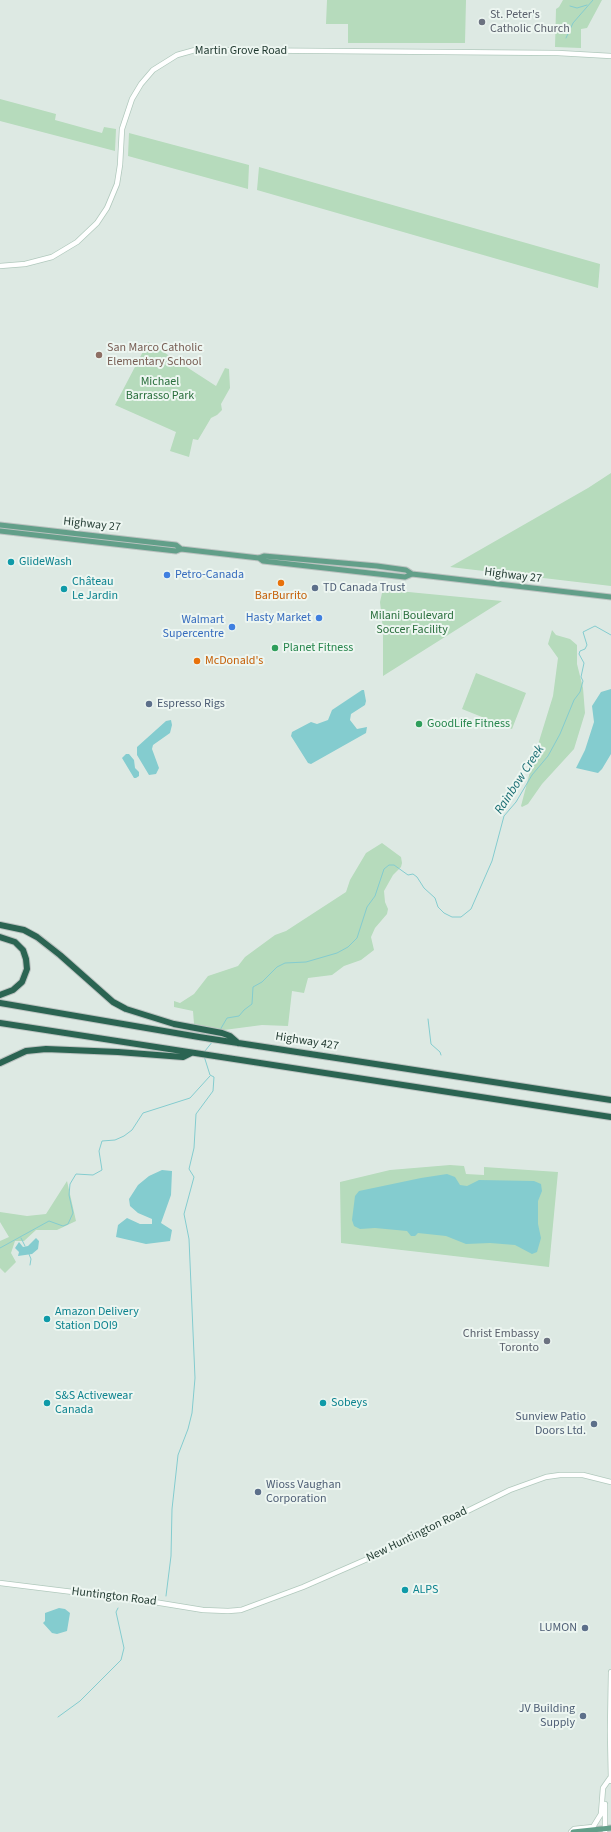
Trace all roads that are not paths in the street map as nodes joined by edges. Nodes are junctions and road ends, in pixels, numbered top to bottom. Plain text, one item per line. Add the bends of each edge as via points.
1 (611, 56) edge
2 (0, 266) edge
3 (0, 525) edge
4 (0, 531) edge
5 (180, 549) junction
6 (611, 597) edge
7 (0, 924) edge
8 (0, 937) edge
9 (0, 995) edge
10 (0, 1003) edge
11 (0, 1023) edge
12 (225, 1038) junction
13 (191, 1053) junction
14 (0, 1063) edge
15 (611, 1100) edge
16 (611, 1117) edge
17 (610, 1480) edge
18 (0, 1583) edge
19 (228, 1611) joint
20 (611, 1672) edge
21 (610, 1779) edge
22 (605, 1784) junction
23 (607, 1830) edge
24 (572, 1832) edge

1 - 2 street, Martin Grove Road via 558,53 209,50 177,55 153,70 132,99 122,129 117,184 107,208 97,222 77,242 59,254 25,264
3 - 5 main road, Highway 27 via 176,545
4 - 5 main road, Highway 27 via 176,551
5 - 6 main road, Highway 27 via 259,558 264,556 377,566 406,570 412,574
7 - 12 highway via 24,930 37,937 113,1002 126,1009
8 - 9 highway via 15,942 23,950 27,969 22,982 13,990
10 - 12 highway, Highway 427 via 199,1037
11 - 13 highway
12 - 15 highway, Highway 427 via 238,1043
13 - 14 highway via 183,1057 46,1049 26,1051
13 - 16 highway
17 - 19 street, New Huntington Road via 583,1475 546,1477 510,1490 388,1550 303,1588 241,1610
18 - 19 street, Huntington Road via 202,1610
20 - 21 street
21 - 22 street
22 - 23 street
22 - 24 street via 602,1812 593,1827 574,1829
23 - 24 main road

